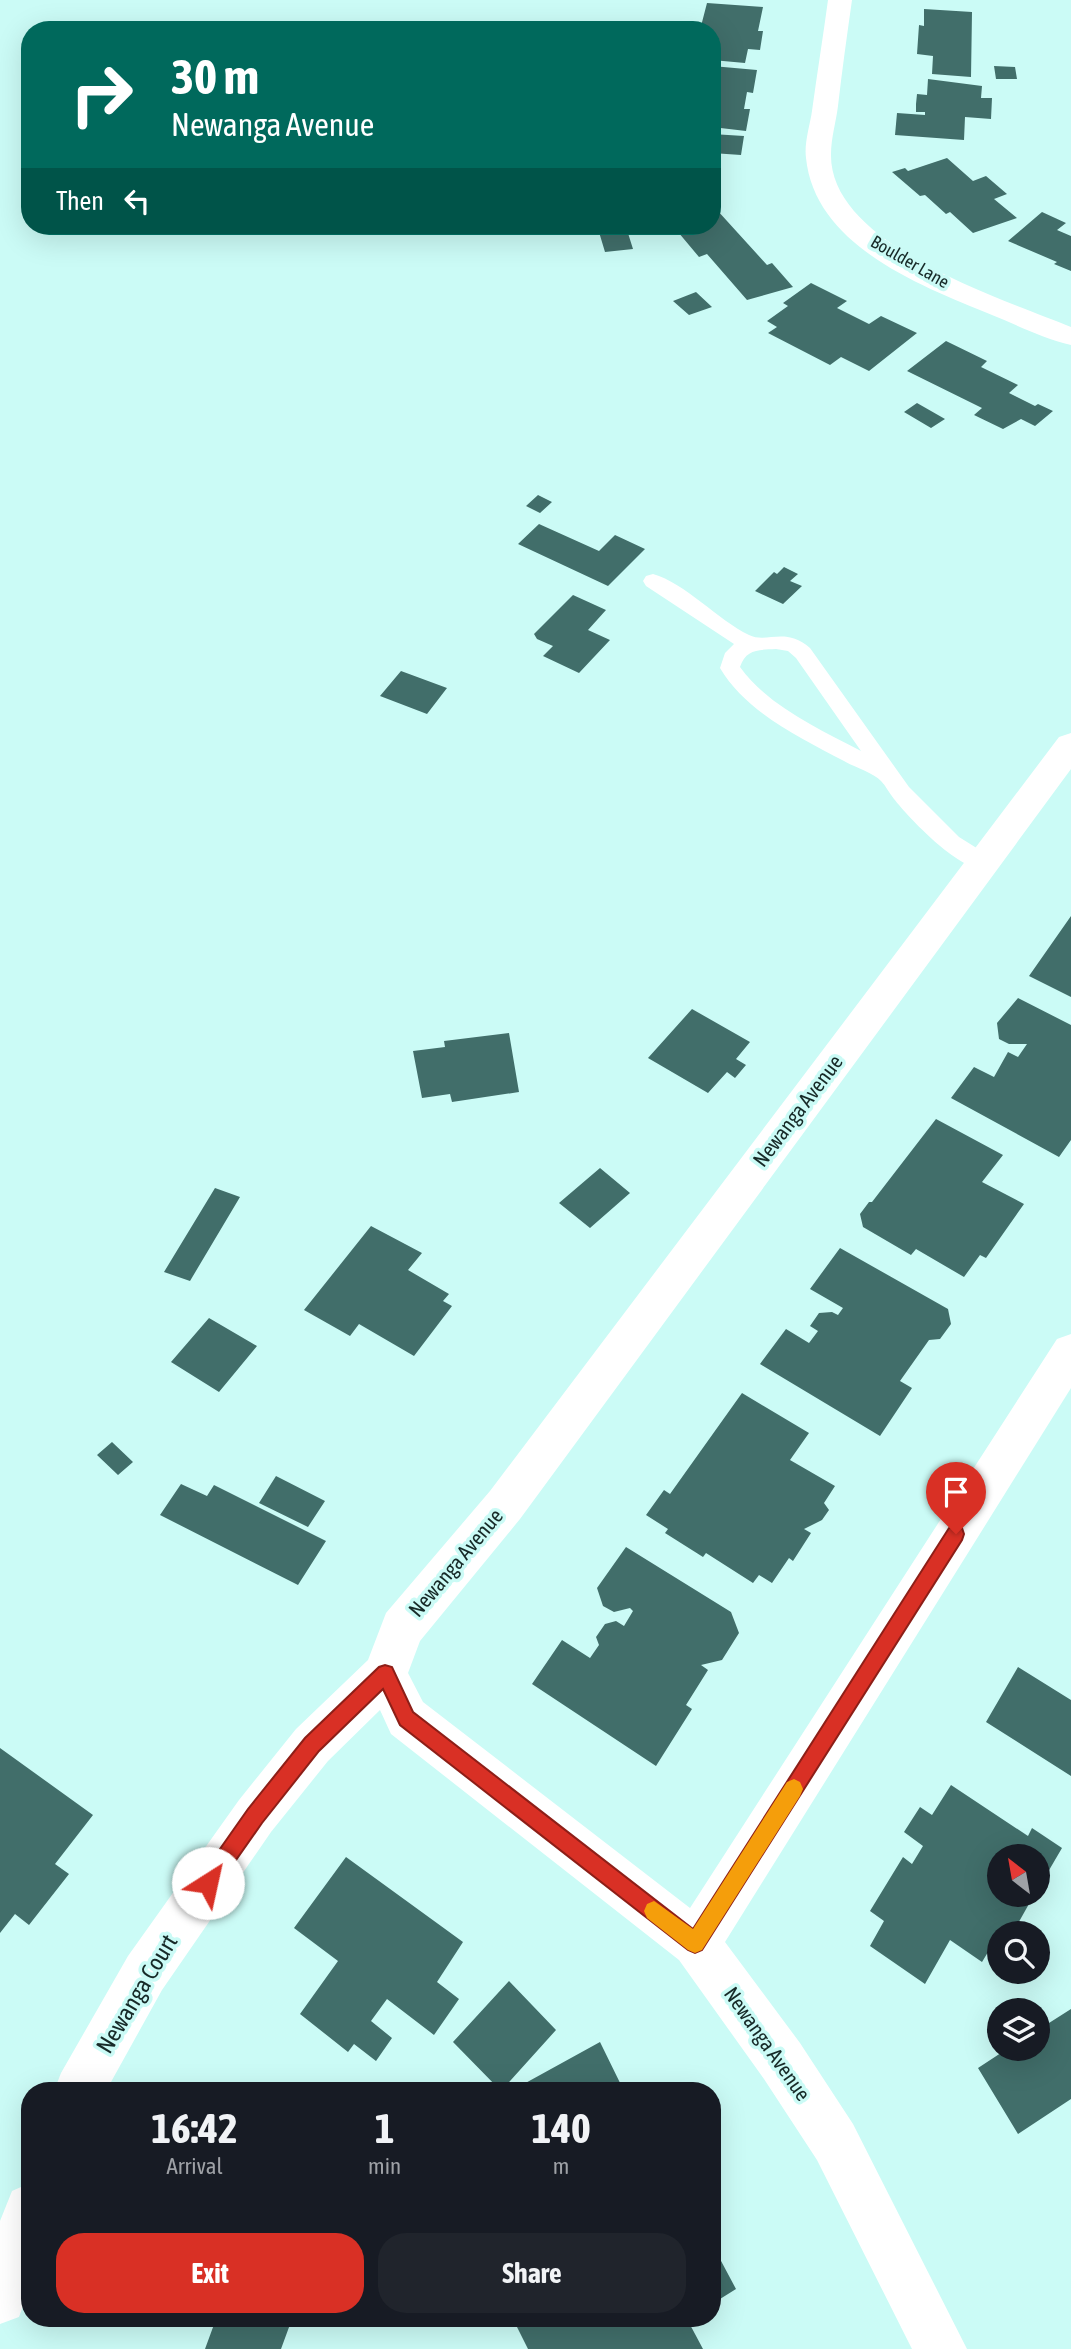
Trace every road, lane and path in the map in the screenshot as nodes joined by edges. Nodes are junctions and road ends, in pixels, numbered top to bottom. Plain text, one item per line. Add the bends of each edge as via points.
1 (840, 0) edge
2 (1071, 337) edge
3 (653, 581) dead end
4 (748, 644) junction
5 (1071, 745) edge
6 (888, 775) junction
7 (983, 863) junction
8 (1071, 1352) edge
9 (385, 1674) junction
10 (695, 1943) junction
11 (84, 2082) edge
12 (21, 2236) edge
13 (0, 2298) edge
14 (940, 2349) edge

1 - 2 street, Boulder Lane via 818,156 836,207 858,231 919,271
3 - 4 lane
4 - 6 lane via 776,642 794,645 803,653
4 - 6 lane via 735,653 730,668 744,689
5 - 7 street, Newanga Avenue
6 - 7 lane via 951,843
7 - 9 street, Newanga Avenue via 505,1504 402,1628
8 - 10 street
9 - 10 street, Newanga Avenue via 407,1718
9 - 11 street, Newanga Court via 312,1745 255,1816 145,1973
10 - 14 street, Newanga Avenue via 835,2142
12 - 13 street

